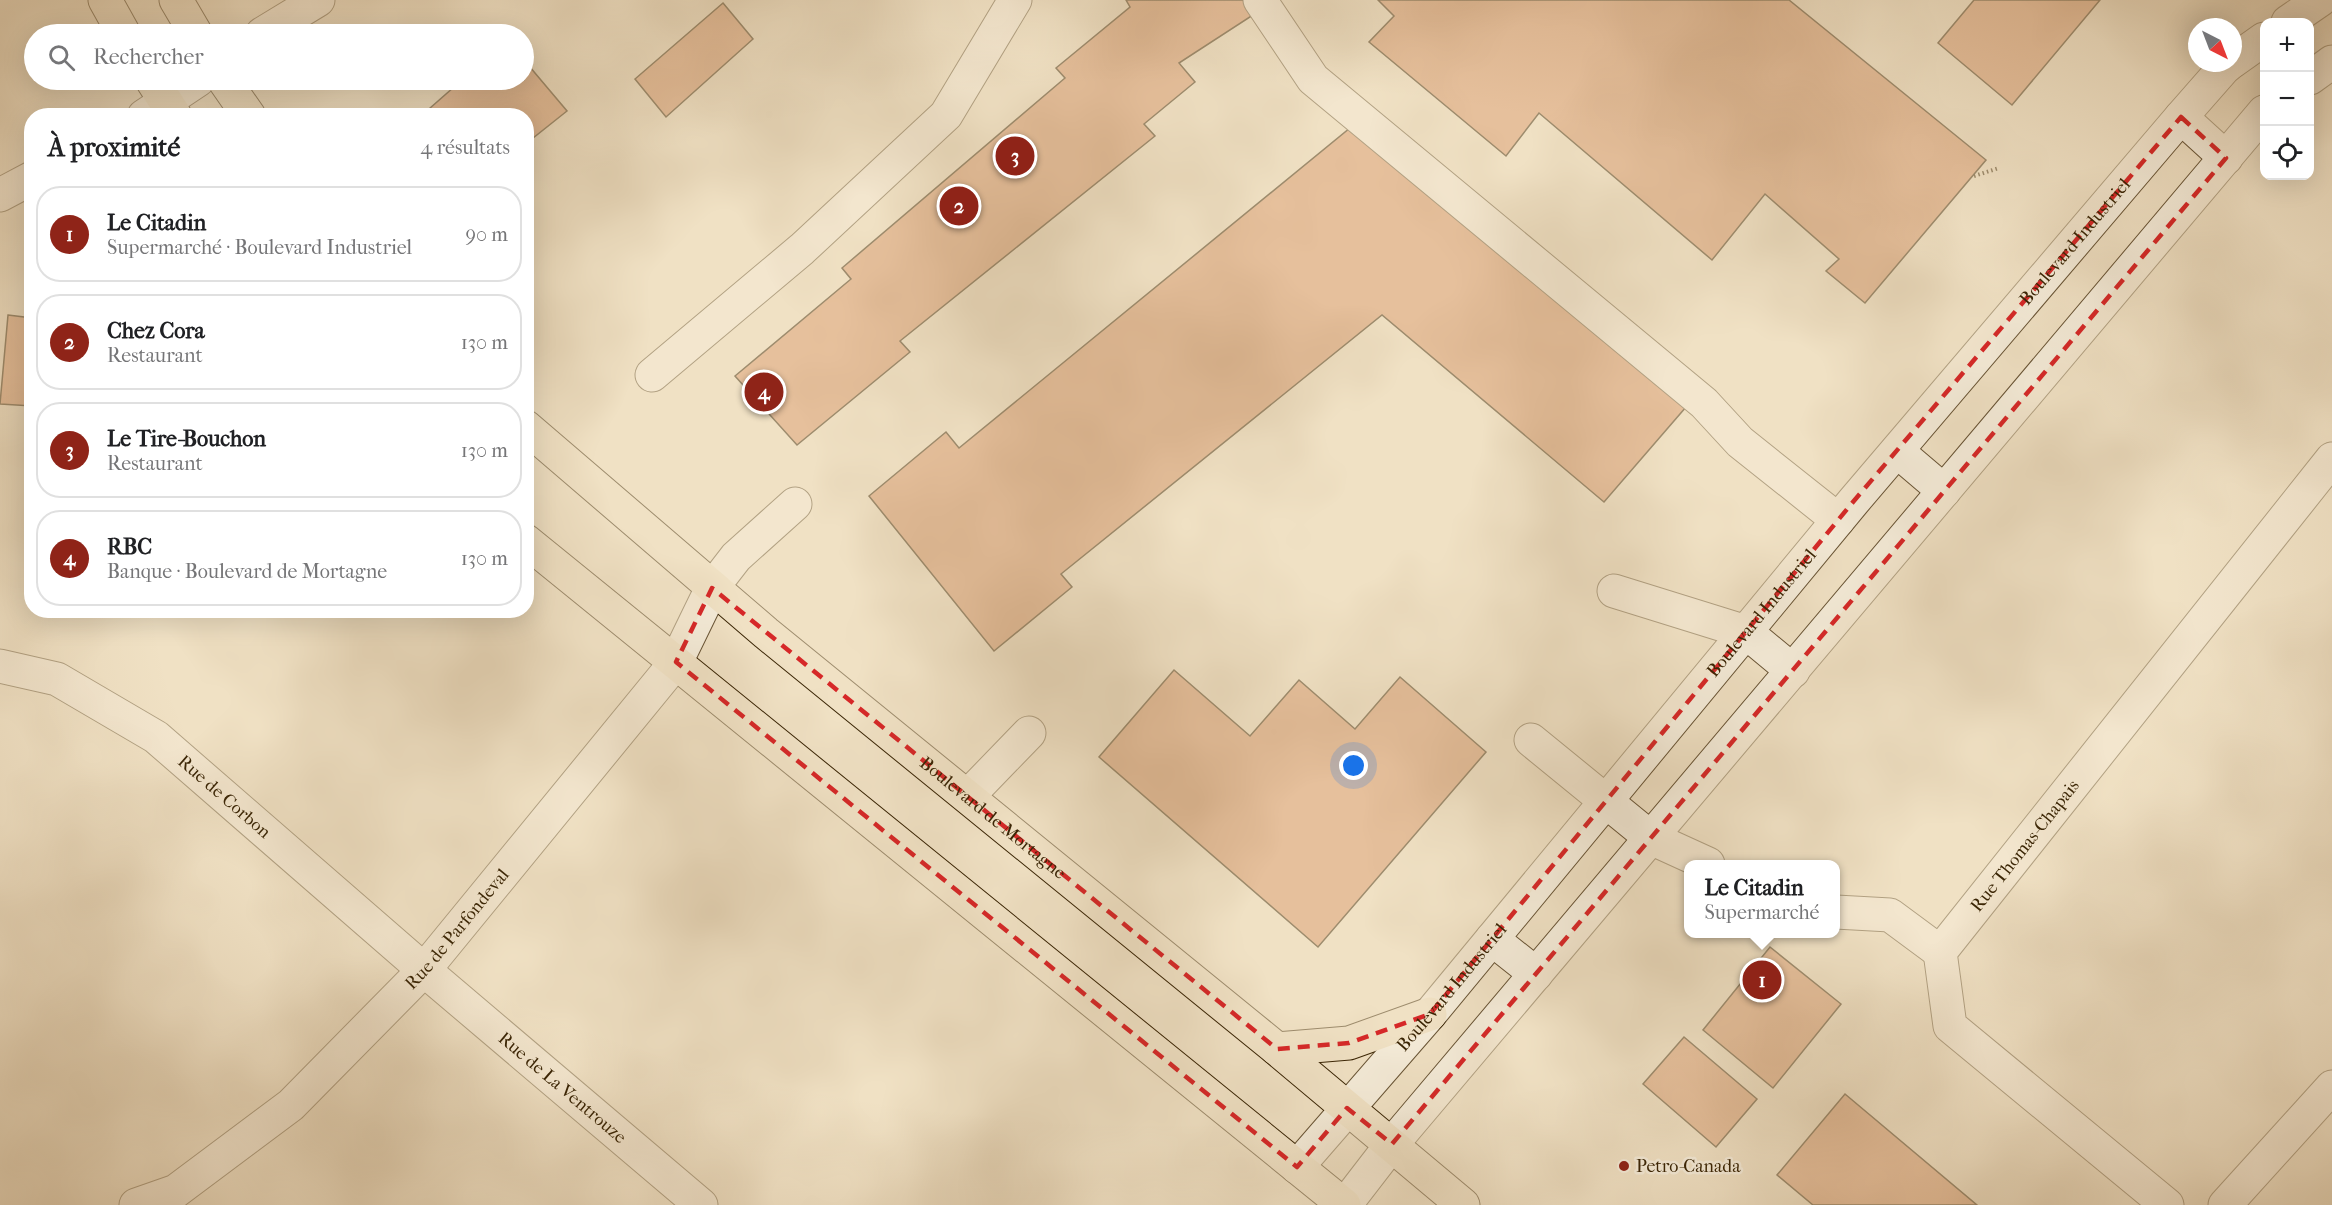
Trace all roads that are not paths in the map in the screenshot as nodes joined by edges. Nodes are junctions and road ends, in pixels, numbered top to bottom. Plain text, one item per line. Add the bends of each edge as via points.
1 (105, 0) edge
2 (176, 0) edge
3 (318, 0) edge
4 (1015, 0) edge
5 (1260, 0) edge
6 (2320, 0) edge
7 (2294, 18) edge
8 (118, 24) edge
9 (190, 24) edge
10 (278, 24) edge
11 (2260, 42) edge
12 (2242, 55) edge
13 (2332, 62) edge
14 (2220, 72) edge
15 (2314, 75) edge
16 (181, 90) edge
17 (231, 90) edge
18 (159, 103) edge
19 (243, 108) edge
20 (2181, 117) junction
21 (2260, 118) edge
22 (2226, 158) junction
23 (24, 182) edge
24 (0, 195) edge
25 (652, 375) dead end
26 (534, 434) edge
27 (1897, 451) junction
28 (2332, 459) edge
29 (1944, 491) junction
30 (795, 504) dead end
31 (1838, 520) junction
32 (534, 547) edge
33 (712, 588) junction
34 (1614, 591) dead end
35 (1746, 632) junction
36 (676, 662) junction
37 (0, 666) edge
38 (1792, 671) junction
39 (1029, 733) dead end
40 (1531, 740) dead end
41 (968, 796) junction
42 (1606, 801) junction
43 (1651, 838) junction
44 (1699, 860) edge
45 (1840, 912) edge
46 (1492, 939) junction
47 (1940, 952) junction
48 (424, 970) junction
49 (1536, 974) junction
50 (1430, 1014) junction
51 (1277, 1048) junction
52 (2332, 1087) edge
53 (1347, 1108) junction
54 (1392, 1144) junction
55 (1297, 1167) junction
56 (136, 1205) edge
57 (701, 1205) edge
58 (1345, 1205) edge
59 (1463, 1205) edge
60 (2167, 1205) edge
61 (2225, 1205) edge

1 - 8 main road
2 - 9 main road
3 - 10 street
4 - 25 street via 946,115 802,249
5 - 31 street via 1313,79 1704,402 1740,442
6 - 7 street
11 - 12 street, Boulevard Industriel
13 - 15 street
14 - 20 street, Boulevard Industriel
16 - 18 street
17 - 19 main road
20 - 22 street
20 - 27 street, Boulevard Industriel
21 - 22 street
22 - 29 street
23 - 24 street
26 - 33 main road, Boulevard de Mortagne
27 - 29 street
27 - 31 street, Boulevard Industriel
28 - 47 street, Rue Thomas-Chapais
29 - 38 street
30 - 33 street, Rue de Parfondeval via 736,557
31 - 35 street, Boulevard Industriel
32 - 36 main road
33 - 36 street, Rue de Parfondeval
33 - 41 main road, Boulevard de Mortagne
34 - 35 street
35 - 38 street
35 - 42 street, Boulevard Industriel
36 - 48 street, Rue de Parfondeval
36 - 55 main road
37 - 48 street, Rue de Corbon via 57,679 156,737
38 - 43 street
39 - 41 street
40 - 42 street
41 - 51 main road, Boulevard de Mortagne
42 - 43 street
42 - 46 street, Boulevard Industriel
43 - 44 street
43 - 49 street
45 - 47 street via 1890,915
46 - 49 street
46 - 50 street, Boulevard Industriel
47 - 60 street via 1950,1026
48 - 56 street, Rue de Parfondeval via 291,1105 176,1191
48 - 57 street, Rue de La Ventrouze
49 - 54 street
50 - 51 main road via 1349,1043
50 - 53 street, Boulevard Industriel
51 - 53 main road, Boulevard de Mortagne
52 - 61 street
53 - 54 main road, Boulevard de Mortagne
53 - 55 street, Boulevard Industriel
54 - 58 street
54 - 59 main road, Boulevard de Mortagne
55 - 58 main road

